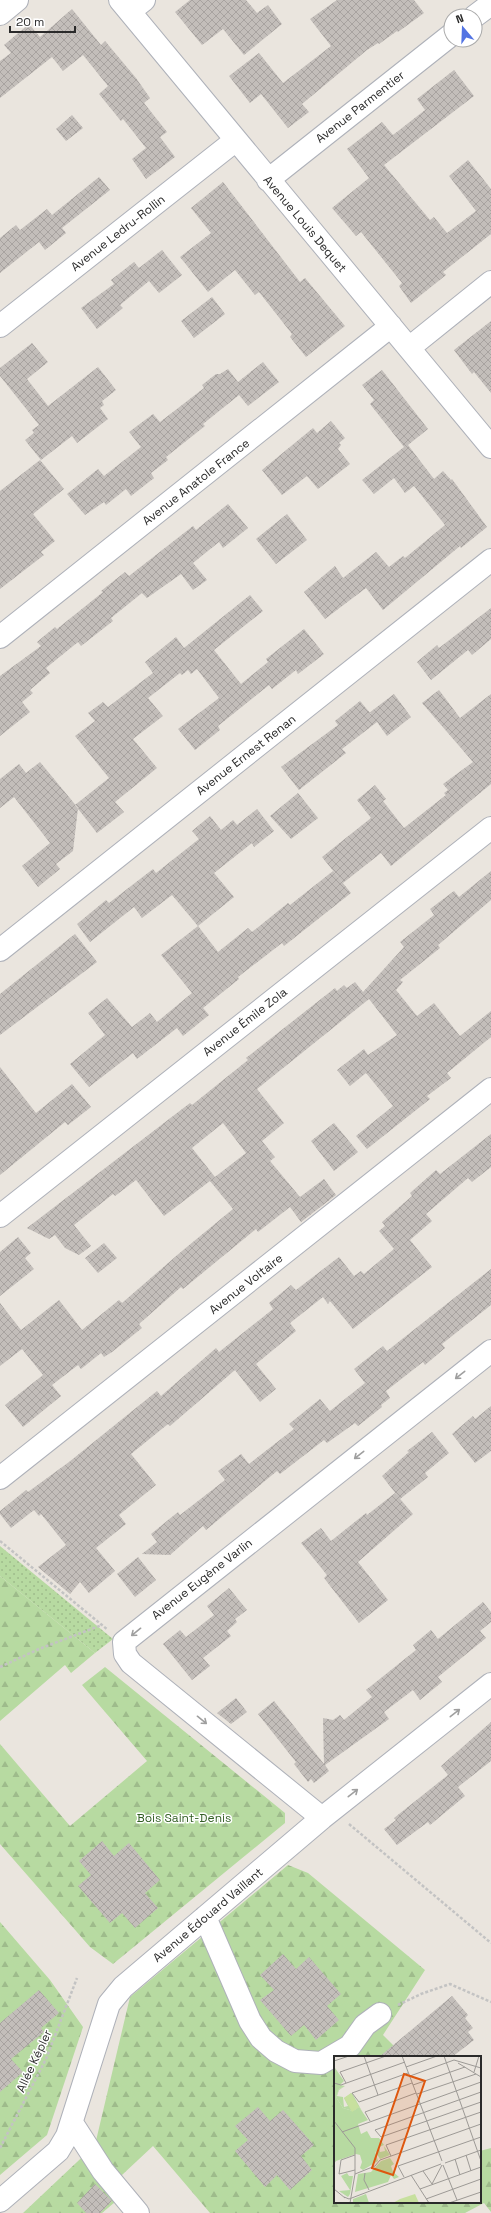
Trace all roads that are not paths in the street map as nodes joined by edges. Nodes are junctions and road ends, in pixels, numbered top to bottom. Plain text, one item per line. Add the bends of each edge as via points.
1 (17, 0) edge
2 (131, 4) edge
3 (0, 14) edge
4 (443, 41) edge
5 (236, 140) junction
6 (268, 180) junction
7 (491, 282) edge
8 (0, 326) edge
9 (391, 326) junction
10 (409, 348) junction
11 (491, 447) edge
12 (491, 560) edge
13 (0, 637) edge
14 (491, 828) edge
15 (0, 950) edge
16 (491, 1090) edge
17 (0, 1216) edge
18 (491, 1350) edge
19 (0, 1478) edge
20 (491, 1684) edge
21 (327, 1814) junction
22 (205, 1917) junction
23 (380, 2014) dead end
24 (72, 2123) junction
25 (0, 2201) edge
26 (138, 2213) edge

1 - 3 street
2 - 5 street, Avenue Louis Dequet
4 - 6 street, Avenue Parmentier
5 - 6 street, Avenue Louis Dequet
5 - 8 street, Avenue Ledru-Rollin
6 - 9 street, Avenue Louis Dequet
7 - 10 street
9 - 10 street, Avenue Louis Dequet
9 - 13 street, Avenue Anatole France
10 - 11 street, Avenue Louis Dequet
12 - 15 street, Avenue Ernest Renan
14 - 17 street, Avenue Émile Zola
16 - 19 street, Avenue Voltaire
18 -> 21 street, Avenue Eugène Varlin via 124,1642 125,1654 131,1663
21 -> 20 street, Avenue Édouard Vaillant
21 - 22 street, Avenue Édouard Vaillant
22 - 23 street via 250,2021 261,2038 276,2051 295,2060 321,2063 350,2046 365,2025
22 - 24 street, Avenue Édouard Vaillant via 108,2004
24 - 25 street, Avenue Édouard Vaillant via 58,2151
24 - 26 street via 102,2171

